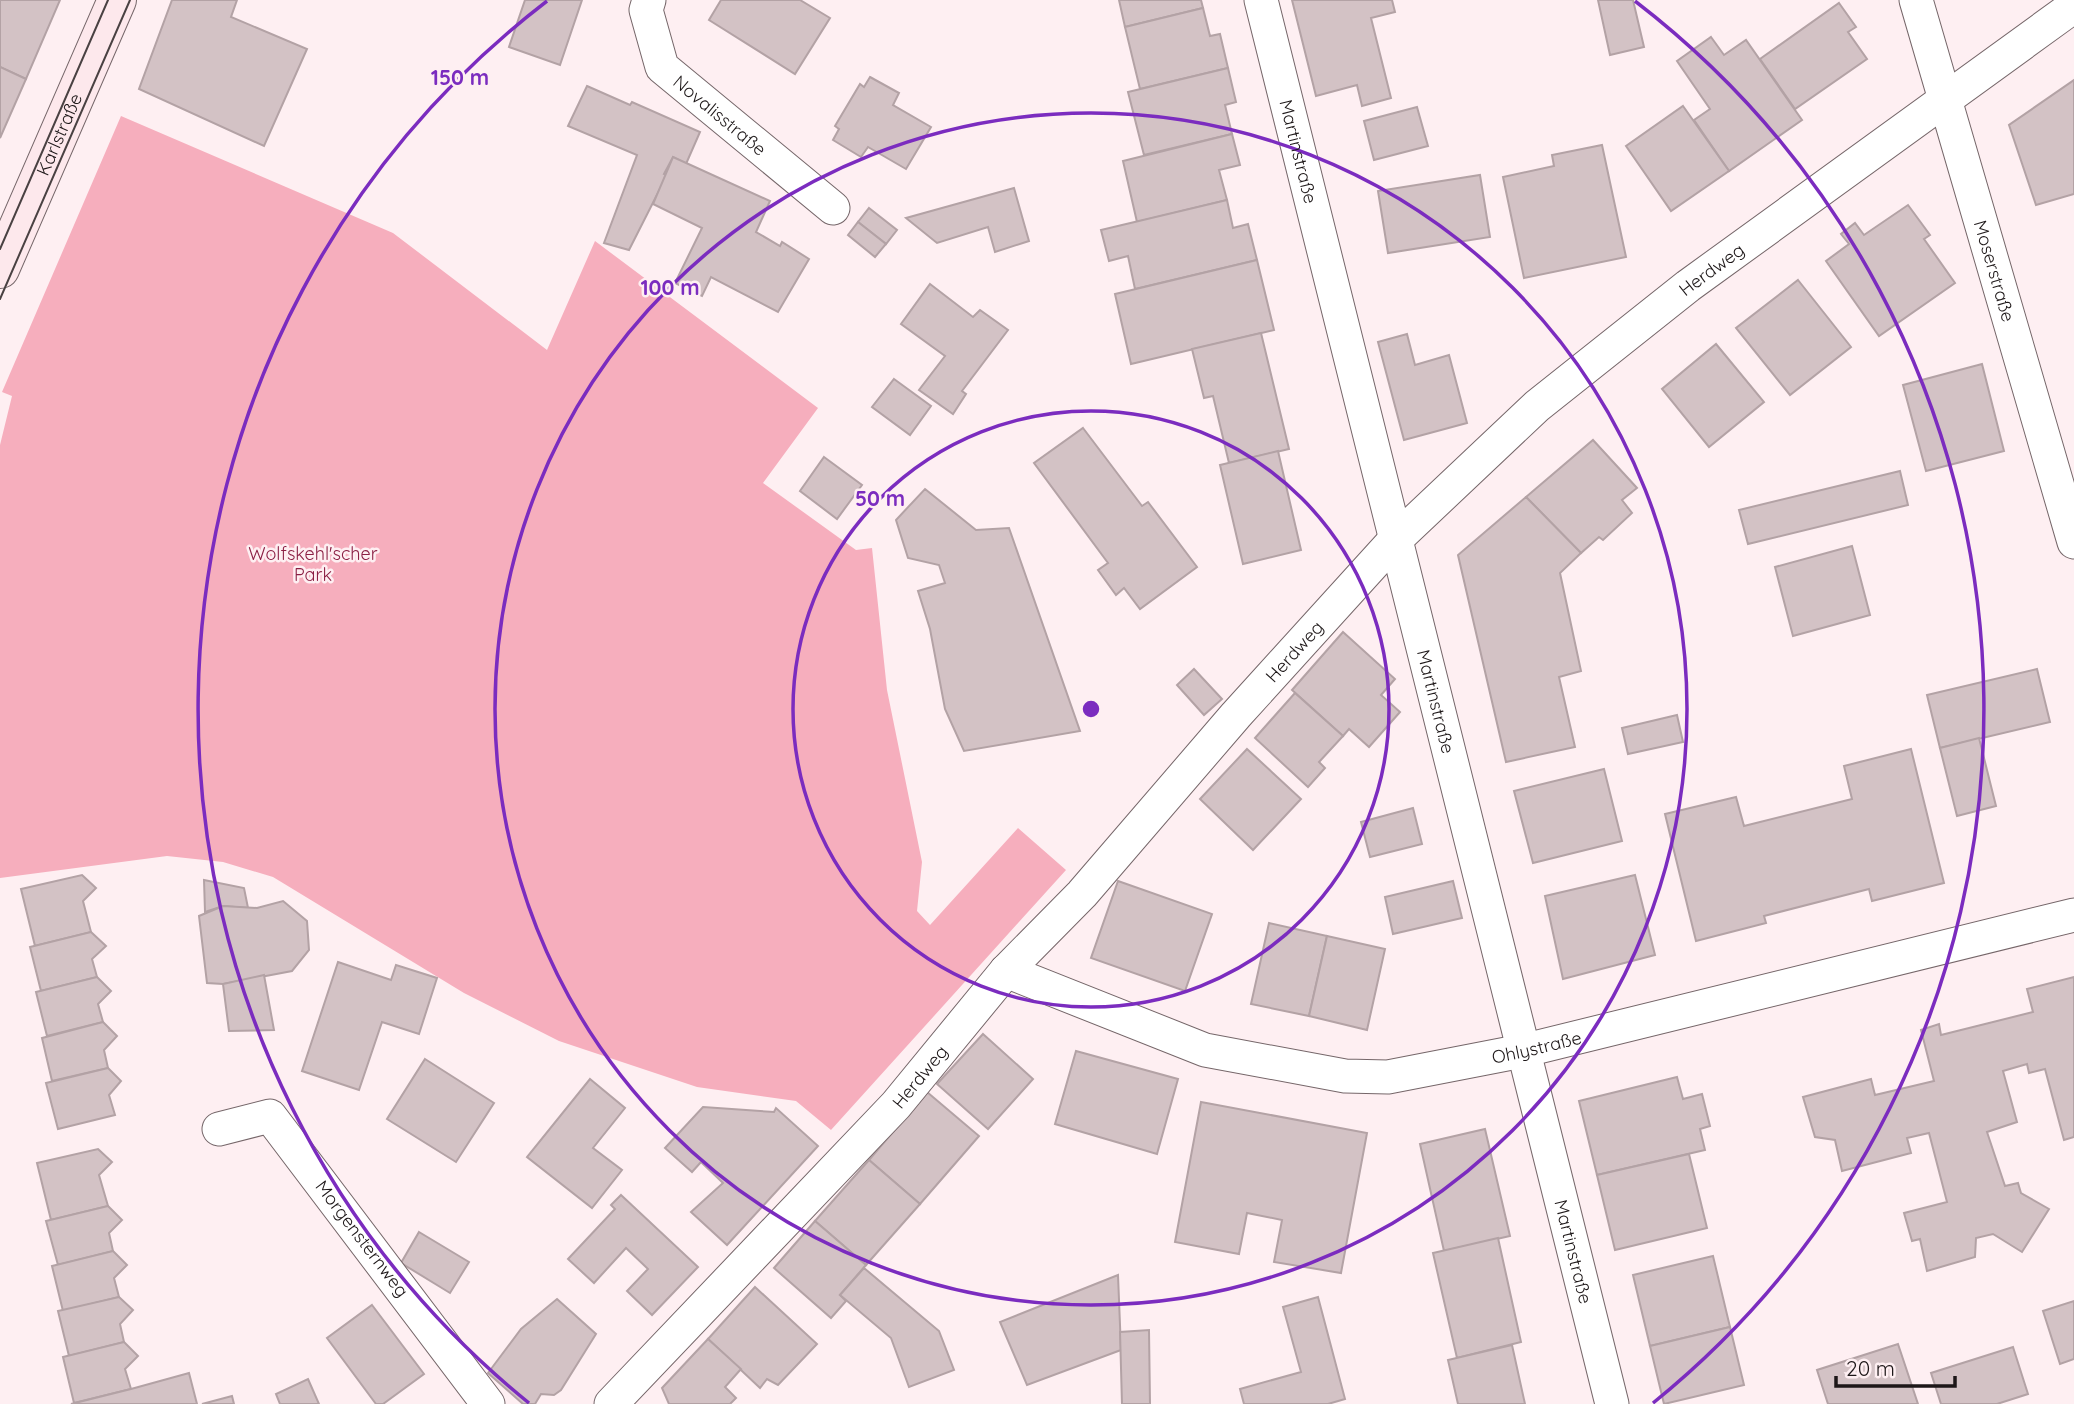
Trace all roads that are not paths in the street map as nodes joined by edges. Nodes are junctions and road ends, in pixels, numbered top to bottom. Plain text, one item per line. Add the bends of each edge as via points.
1 (117, 0) edge
2 (649, 0) edge
3 (1261, 0) edge
4 (1916, 0) edge
5 (2074, 6) edge
6 (1945, 97) junction
7 (833, 208) dead end
8 (0, 269) edge
9 (1394, 541) junction
10 (2074, 542) edge
11 (2074, 915) edge
12 (1006, 971) junction
13 (1522, 1051) junction
14 (219, 1129) dead end
15 (623, 1400) edge
16 (488, 1404) edge
17 (1612, 1404) edge

1 - 8 street, Karlstraße
2 - 7 street, Novalisstraße via 646,10 662,66
3 - 9 street, Martinstraße
4 - 6 street, Moserstraße
5 - 6 street, Herdweg
6 - 9 street, Herdweg via 1688,286 1537,406
6 - 10 street, Moserstraße
9 - 12 street, Herdweg via 1082,894
9 - 13 street, Martinstraße
11 - 13 street, Ohlystraße
12 - 13 street, Ohlystraße via 1205,1050 1345,1076 1388,1077
12 - 15 street, Herdweg via 895,1105
13 - 17 street, Martinstraße
14 - 16 street, Morgensternweg via 270,1116

